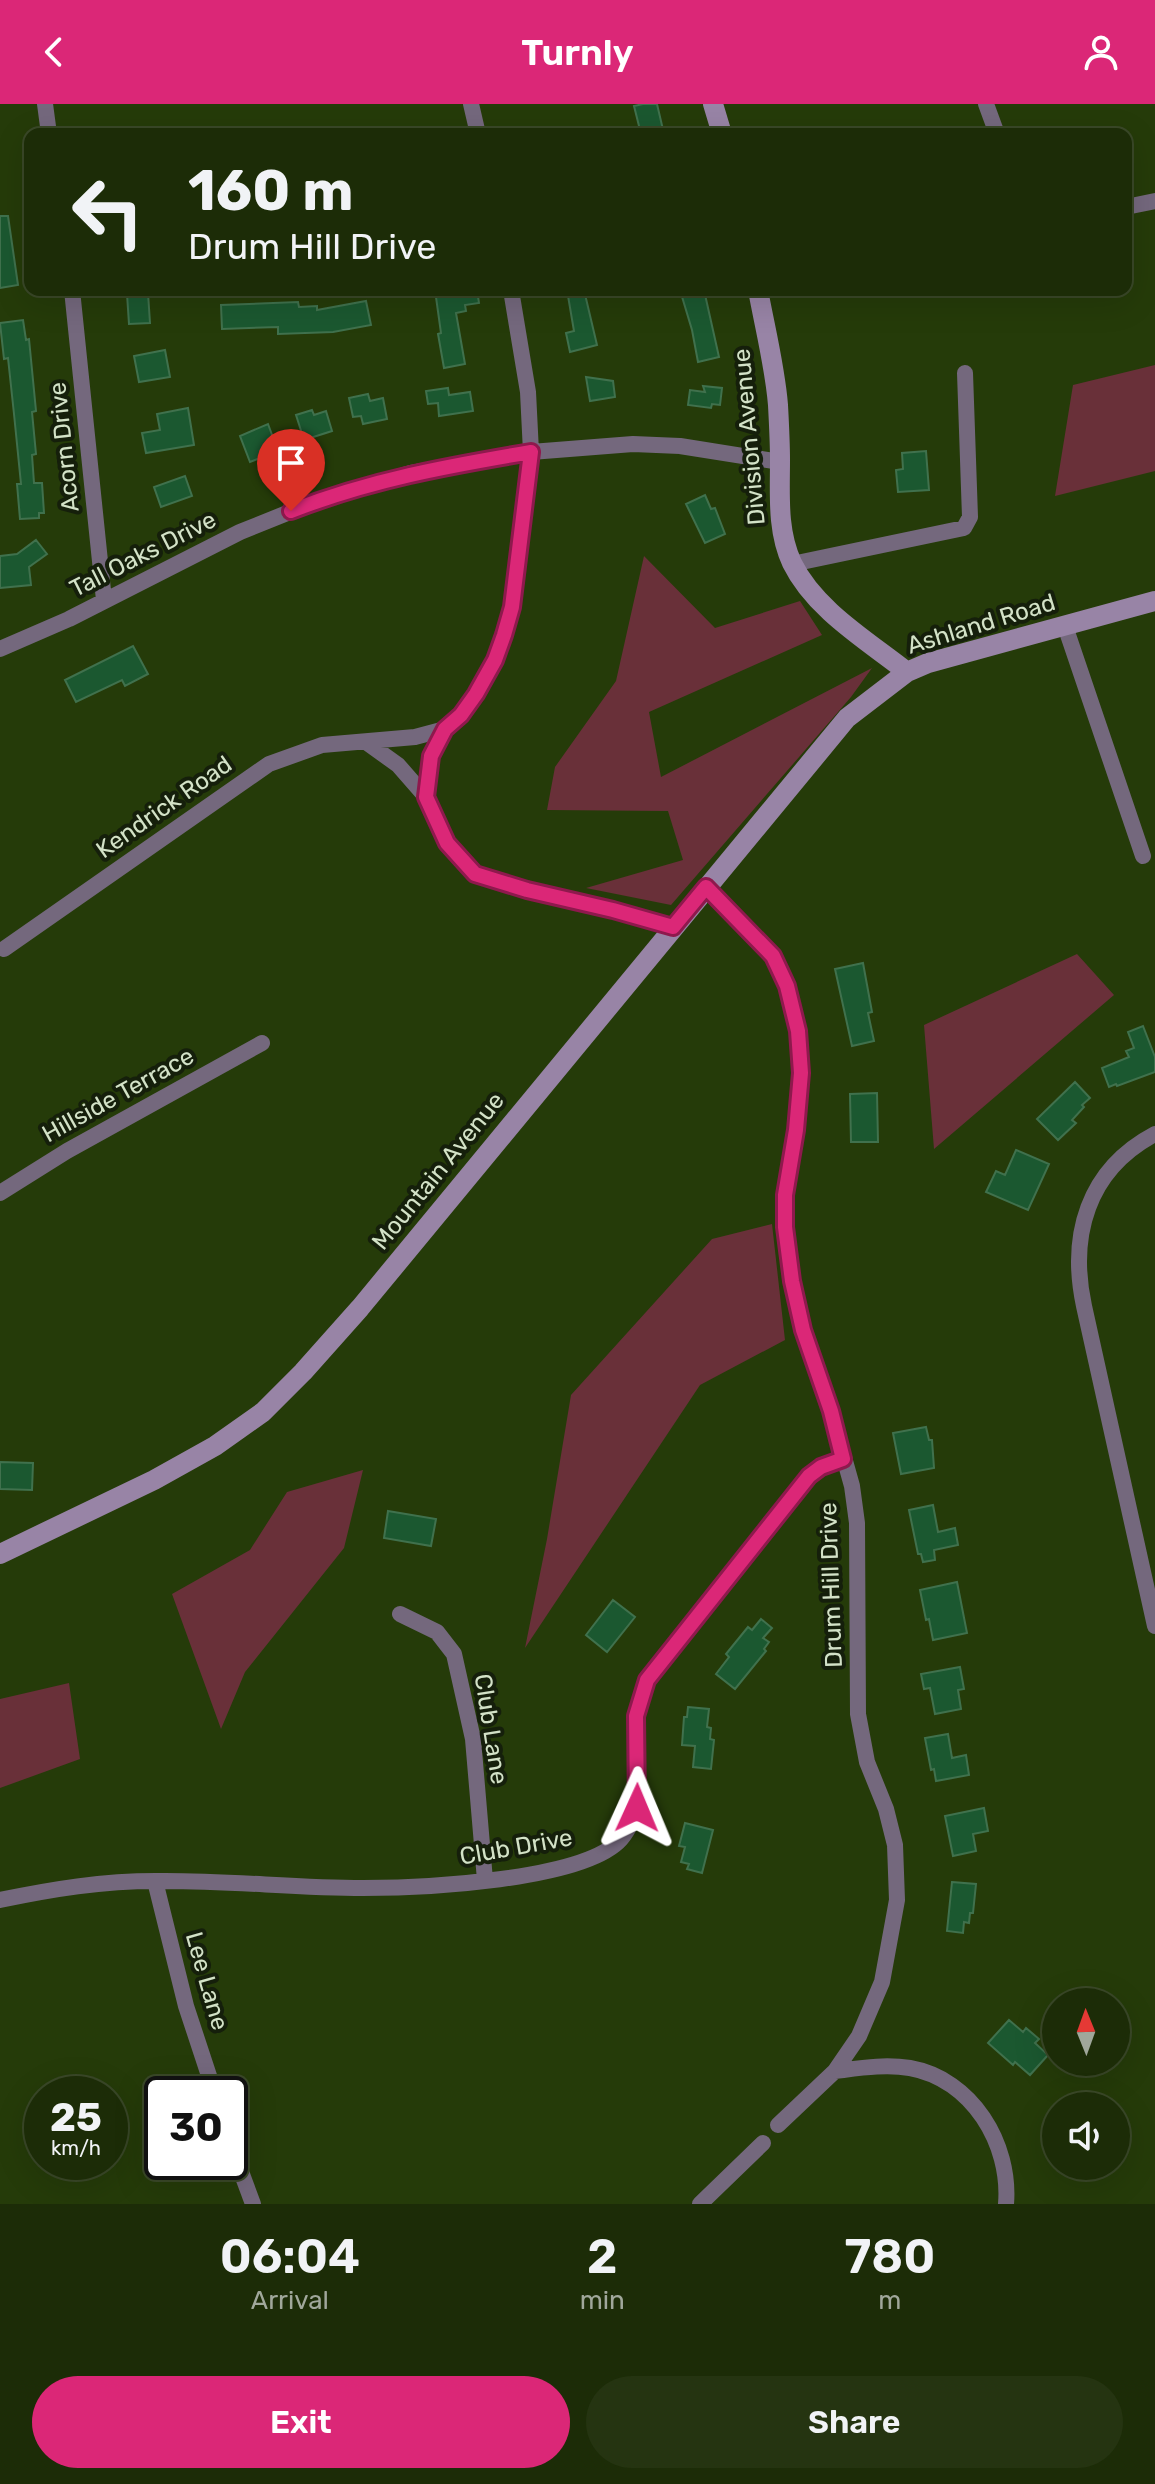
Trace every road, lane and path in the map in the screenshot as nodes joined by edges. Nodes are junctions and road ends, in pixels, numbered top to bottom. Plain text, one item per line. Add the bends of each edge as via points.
1 (45, 104) edge
2 (471, 104) edge
3 (713, 104) edge
4 (986, 104) edge
5 (48, 128) edge
6 (477, 128) edge
7 (720, 128) edge
8 (995, 128) edge
9 (1155, 201) edge
10 (1132, 206) edge
11 (73, 296) edge
12 (512, 296) edge
13 (759, 296) edge
14 (965, 373) dead end
15 (531, 452) junction
16 (780, 462) junction
17 (792, 564) junction
18 (104, 600) junction
19 (1155, 601) edge
20 (1065, 626) junction
21 (0, 649) edge
22 (907, 672) junction
23 (838, 727) joint
24 (445, 729) junction
25 (366, 742) junction
26 (426, 797) junction
27 (1143, 856) dead end
28 (706, 887) junction
29 (673, 927) junction
30 (4, 949) dead end
31 (262, 1043) dead end
32 (1155, 1134) edge
33 (0, 1193) edge
34 (843, 1459) junction
35 (0, 1554) edge
36 (400, 1614) dead end
37 (1155, 1626) edge
38 (485, 1880) junction
39 (155, 1881) junction
40 (0, 1900) edge
41 (835, 2071) junction
42 (209, 2076) edge
43 (778, 2125) dead end
44 (763, 2143) dead end
45 (244, 2180) edge
46 (253, 2204) edge
47 (700, 2204) edge
48 (1006, 2204) edge

1 - 5 street
2 - 6 street
3 - 7 main road
4 - 8 street
9 - 10 street
11 - 18 street, Acorn Drive
12 - 15 street via 528,392
13 - 16 main road, Division Avenue via 777,401
14 - 17 street via 968,524
15 - 16 street, Tall Oaks Drive via 680,446
15 - 18 street, Tall Oaks Drive via 411,473 317,501 240,532
15 - 24 street via 504,635 476,694
16 - 17 main road, Division Avenue via 778,499
17 - 22 main road, Division Avenue via 815,597
18 - 21 street, Tall Oaks Drive
19 - 20 main road, Ashland Road
20 - 22 main road, Ashland Road
20 - 27 street
22 - 23 main road, Ashland Road
23 - 28 main road, Mountain Avenue
24 - 25 street, Kendrick Road
24 - 26 street via 431,756
25 - 26 street via 398,765
25 - 30 street, Kendrick Road via 322,745 269,764
26 - 29 street via 447,843 475,874
28 - 29 main road, Mountain Avenue
28 - 34 street, Drum Hill Drive via 773,956 798,1031 801,1073 785,1227 803,1330
29 - 35 main road, Mountain Avenue via 360,1308 263,1412 154,1480
31 - 33 street, Hillside Terrace
32 - 37 street via 1124,1156 1096,1192 1084,1220 1077,1265
34 - 38 street, Club Drive via 809,1476 647,1680 636,1716 637,1808 622,1837 610,1849 566,1866
34 - 41 street, Drum Hill Drive via 857,1523 858,1714 867,1762 891,1827 897,1900 877,1996
36 - 38 street, Club Lane via 437,1632 454,1654 473,1739
38 - 39 street, Club Drive via 363,1888
39 - 40 street, Club Drive via 93,1883
39 - 42 street, Lee Lane
41 - 43 street, Drum Hill Drive
41 - 48 street via 912,2068 965,2095 997,2142
44 - 47 street
45 - 46 street

